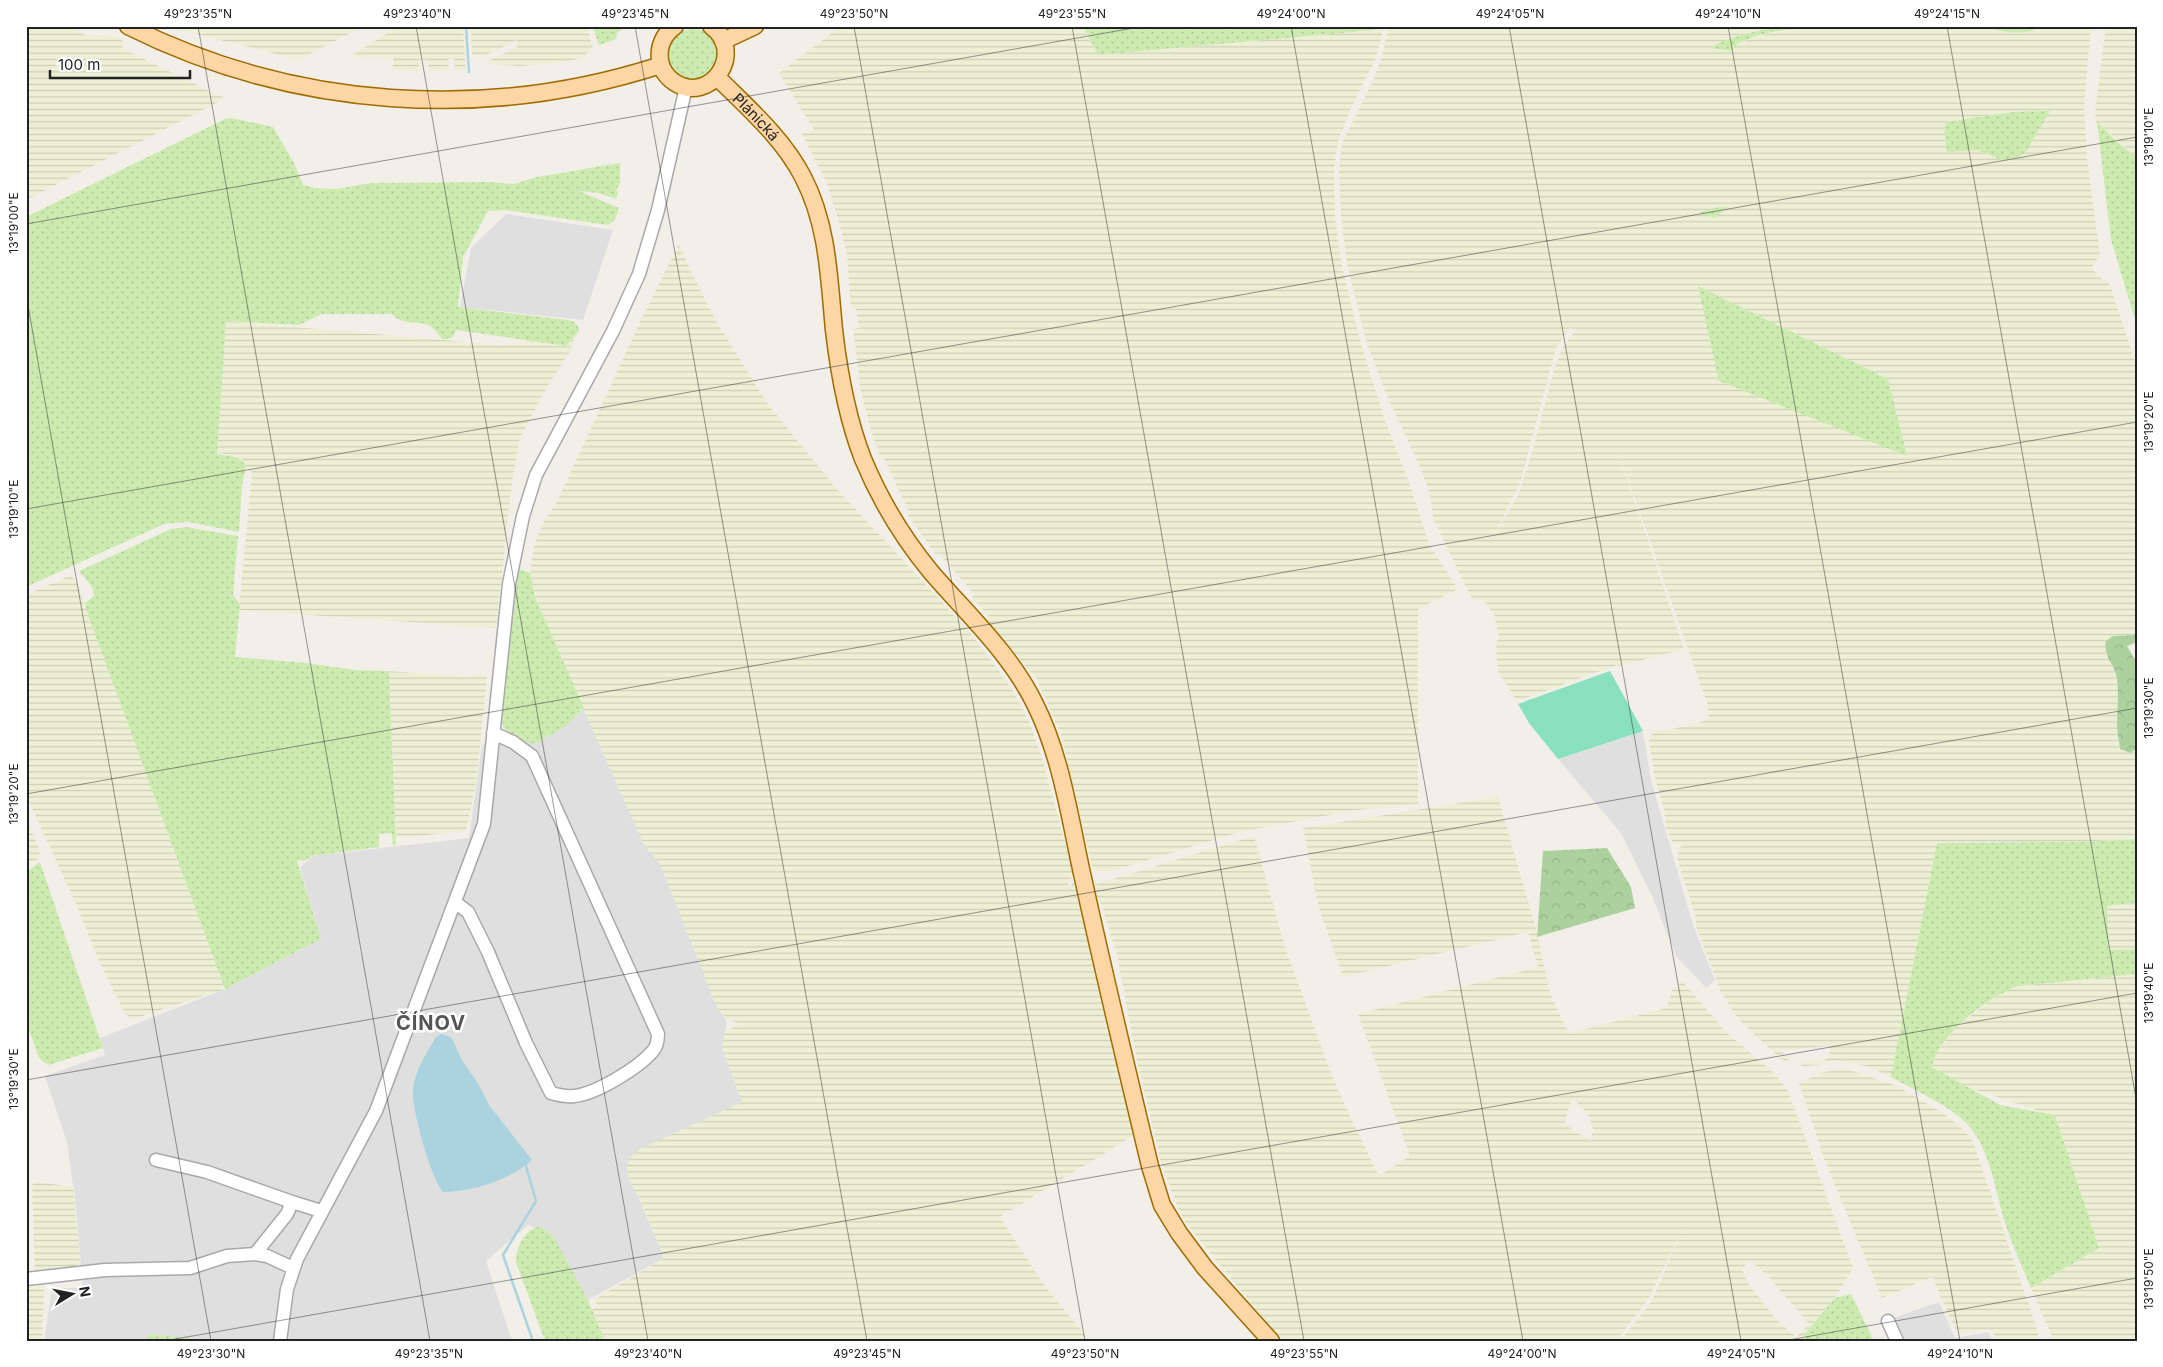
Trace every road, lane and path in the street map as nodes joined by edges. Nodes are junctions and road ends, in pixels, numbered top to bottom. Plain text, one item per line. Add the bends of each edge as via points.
1 (128, 26) edge
2 (675, 26) edge
3 (711, 26) edge
4 (755, 26) edge
5 (723, 41) junction
6 (661, 65) junction
7 (717, 77) junction
8 (686, 87) junction
9 (493, 733) junction
10 (456, 903) junction
11 (156, 1160) dead end
12 (292, 1202) junction
13 (321, 1211) junction
14 (255, 1254) junction
15 (293, 1268) junction
16 (26, 1279) edge
17 (1888, 1320) dead end
18 (280, 1341) edge
19 (1270, 1341) edge
20 (1897, 1341) edge

1 - 6 main road via 186,52 263,78 323,91 387,99 452,101 534,95
2 - 6 main road via 661,44
3 - 5 main road
4 - 5 main road
5 - 7 main road via 726,58
6 - 8 main road via 671,79
7 - 8 main road via 701,86
7 - 19 main road, Plánická via 768,128 793,160 810,191 822,226 841,382 863,457 885,503 910,544 998,646 1021,678 1050,738 1150,1166 1162,1205 1205,1268
8 - 9 street via 658,210 639,274 613,331 536,474 523,516 509,584
9 - 10 street via 484,824
9 - 10 street via 532,756 658,1034 653,1051 617,1078 591,1091 574,1096 551,1093 488,952 468,912
10 - 13 street via 376,1111
11 - 12 street via 207,1172
12 - 13 street
12 - 14 street via 287,1214
13 - 15 street
14 - 15 street
14 - 16 street via 227,1256 190,1268 105,1270
15 - 18 street
17 - 20 street

